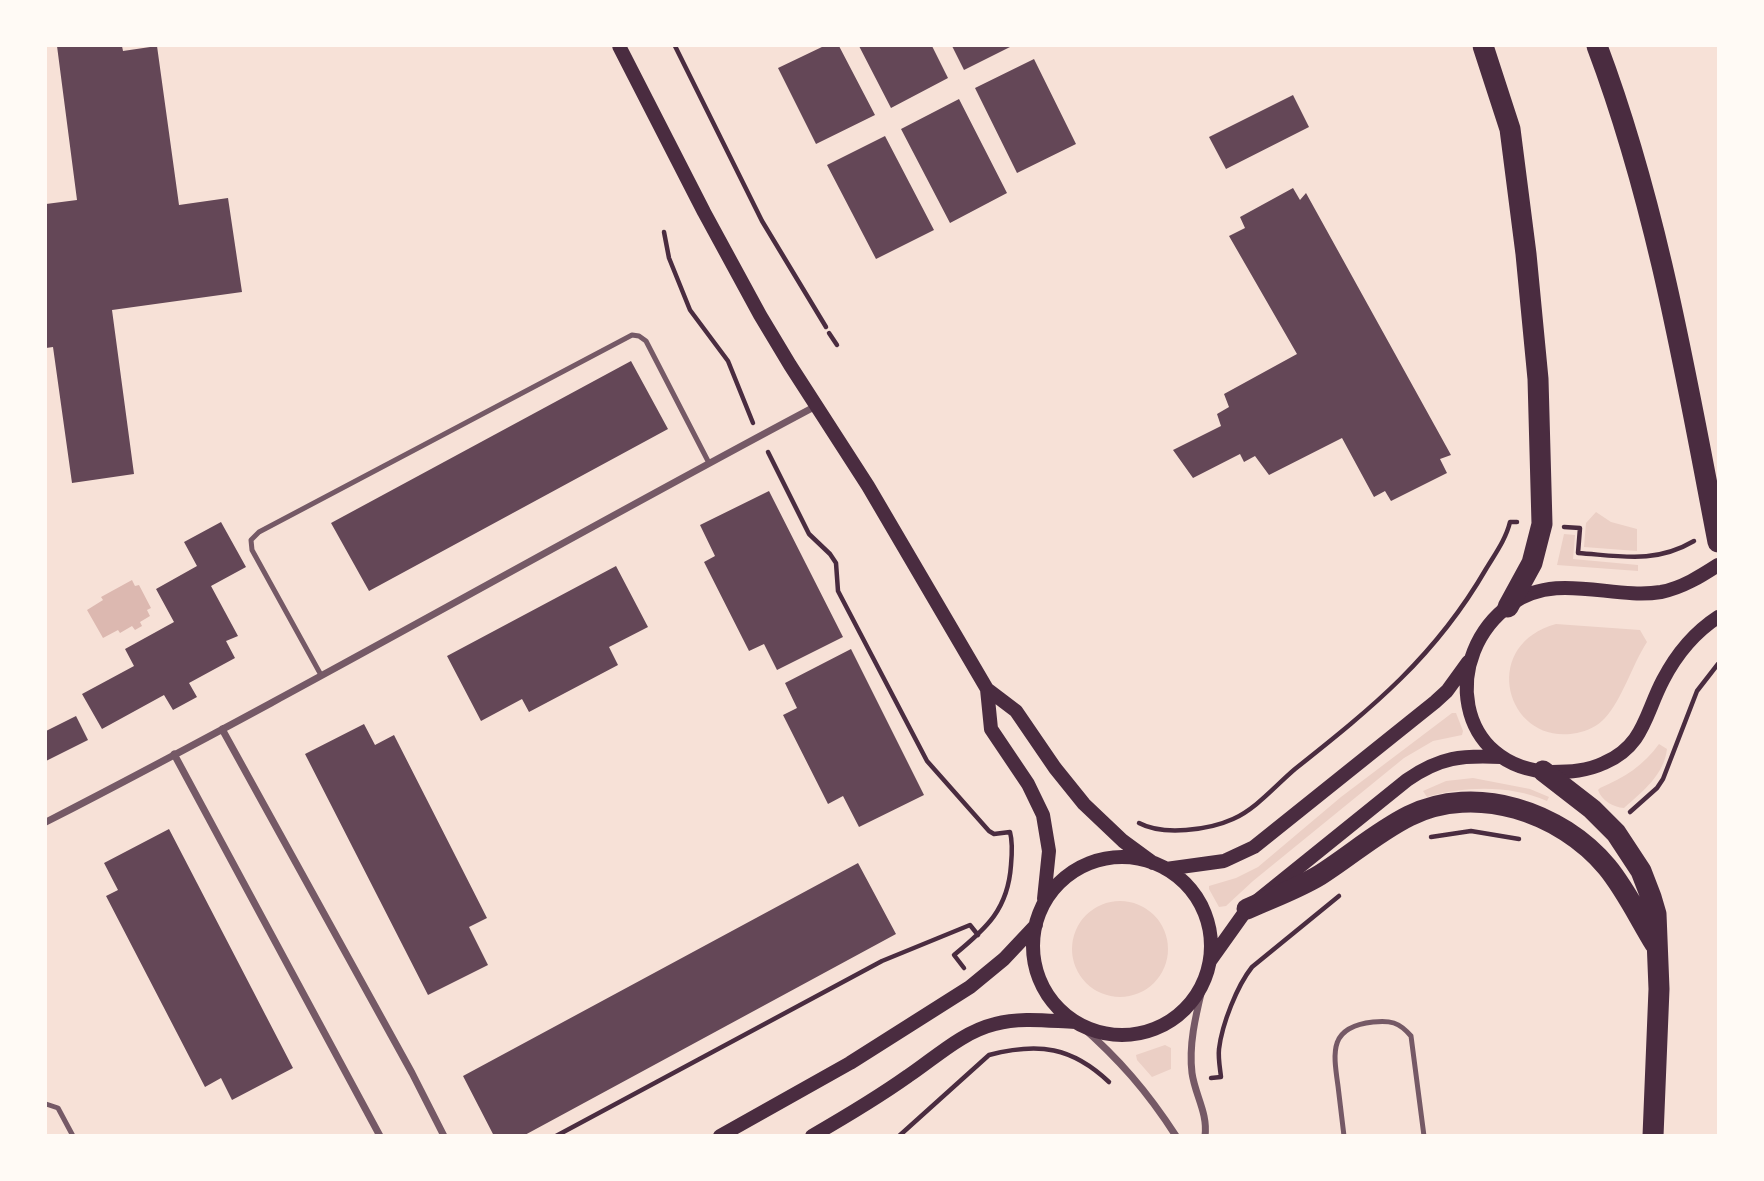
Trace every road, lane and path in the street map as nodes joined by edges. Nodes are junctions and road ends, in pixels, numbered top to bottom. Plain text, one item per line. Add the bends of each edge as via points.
1 (619, 46) edge
2 (675, 46) edge
3 (1483, 46) edge
4 (1597, 46) edge
5 (664, 232) dead end
6 (826, 327) dead end
7 (829, 333) dead end
8 (837, 345) dead end
9 (816, 406) junction
10 (760, 436) junction
11 (709, 463) junction
12 (1510, 522) dead end
13 (1580, 528) dead end
14 (1709, 540) edge
15 (1718, 565) edge
16 (1508, 607) junction
17 (1718, 617) edge
18 (1470, 658) junction
19 (1718, 664) edge
20 (321, 675) junction
21 (987, 689) junction
22 (222, 729) junction
23 (174, 754) junction
24 (1501, 757) junction
25 (1543, 771) junction
26 (1629, 813) dead end
27 (1136, 821) dead end
28 (46, 822) edge
29 (1522, 840) dead end
30 (1421, 841) dead end
31 (1159, 866) junction
32 (1346, 890) dead end
33 (1044, 904) junction
34 (1247, 909) junction
35 (1035, 925) junction
36 (978, 935) junction
37 (1656, 944) junction
38 (954, 955) dead end
39 (1207, 969) junction
40 (1078, 1023) junction
41 (1221, 1077) dead end
42 (1116, 1090) dead end
43 (46, 1104) edge
44 (73, 1136) edge
45 (380, 1136) edge
46 (444, 1136) edge
47 (556, 1136) edge
48 (720, 1136) edge
49 (812, 1136) edge
50 (899, 1136) edge
51 (1177, 1136) edge
52 (1205, 1136) edge
53 (1344, 1136) edge
54 (1424, 1136) edge
55 (1653, 1136) edge

1 - 9 main road via 744,287
2 - 6 path via 762,221
3 - 16 highway via 1510,129 1538,379 1542,524 1532,563
4 - 14 highway via 1661,262 1695,414
5 - 10 path via 690,310 728,361
7 - 8 path
9 - 10 street
9 - 21 main road
10 - 11 street
10 - 36 path via 809,534 835,563 838,591 927,761 989,831 1010,832 1012,862 1005,899
11 - 20 street
11 - 20 lane via 646,341 632,335 258,532 251,540 252,550
12 - 27 path via 1465,603 1410,672 1242,814 1202,829 1154,828
13 - 14 path via 1578,553 1638,558
15 - 16 main road via 1662,592 1551,589
16 - 18 main road
17 - 25 main road via 1679,655 1642,731 1627,748 1606,762 1576,772
18 - 24 main road via 1470,717 1481,737
18 - 31 main road via 1435,702 1254,847 1224,861
19 - 26 path via 1697,691 1663,779
20 - 22 street
21 - 31 main road via 1016,711 1084,804 1123,841
21 - 33 main road via 991,729 1028,784 1043,816 1049,851
22 - 23 street
22 - 46 street
23 - 28 street
23 - 45 street
24 - 25 main road via 1516,766
24 - 34 main road via 1455,757 1420,771
25 - 37 highway via 1592,809 1628,849 1651,897
29 - 30 path via 1472,831
31 - 33 main road via 1119,857 1096,861 1066,878
31 - 39 main road via 1189,889 1205,915 1211,947
32 - 41 path via 1242,980 1223,1030
33 - 35 main road
34 - 37 highway via 1318,876 1412,815 1445,804 1488,804 1535,814 1576,837 1614,877
34 - 39 main road
35 - 40 main road via 1033,949 1042,986 1057,1007
35 - 48 main road via 970,987 850,1063
36 - 38 path
36 - 47 path via 970,925 882,961
37 - 55 highway via 1659,989
39 - 40 main road via 1184,1008 1153,1029 1115,1035
39 - 52 street via 1191,1059 1207,1121
40 - 49 main road via 1017,1020 977,1030
40 - 51 street via 1117,1057
42 - 50 path via 1076,1056 1011,1050 989,1055
43 - 44 lane via 58,1108
53 - 54 lane via 1334,1052 1341,1036 1356,1024 1389,1020 1410,1036

